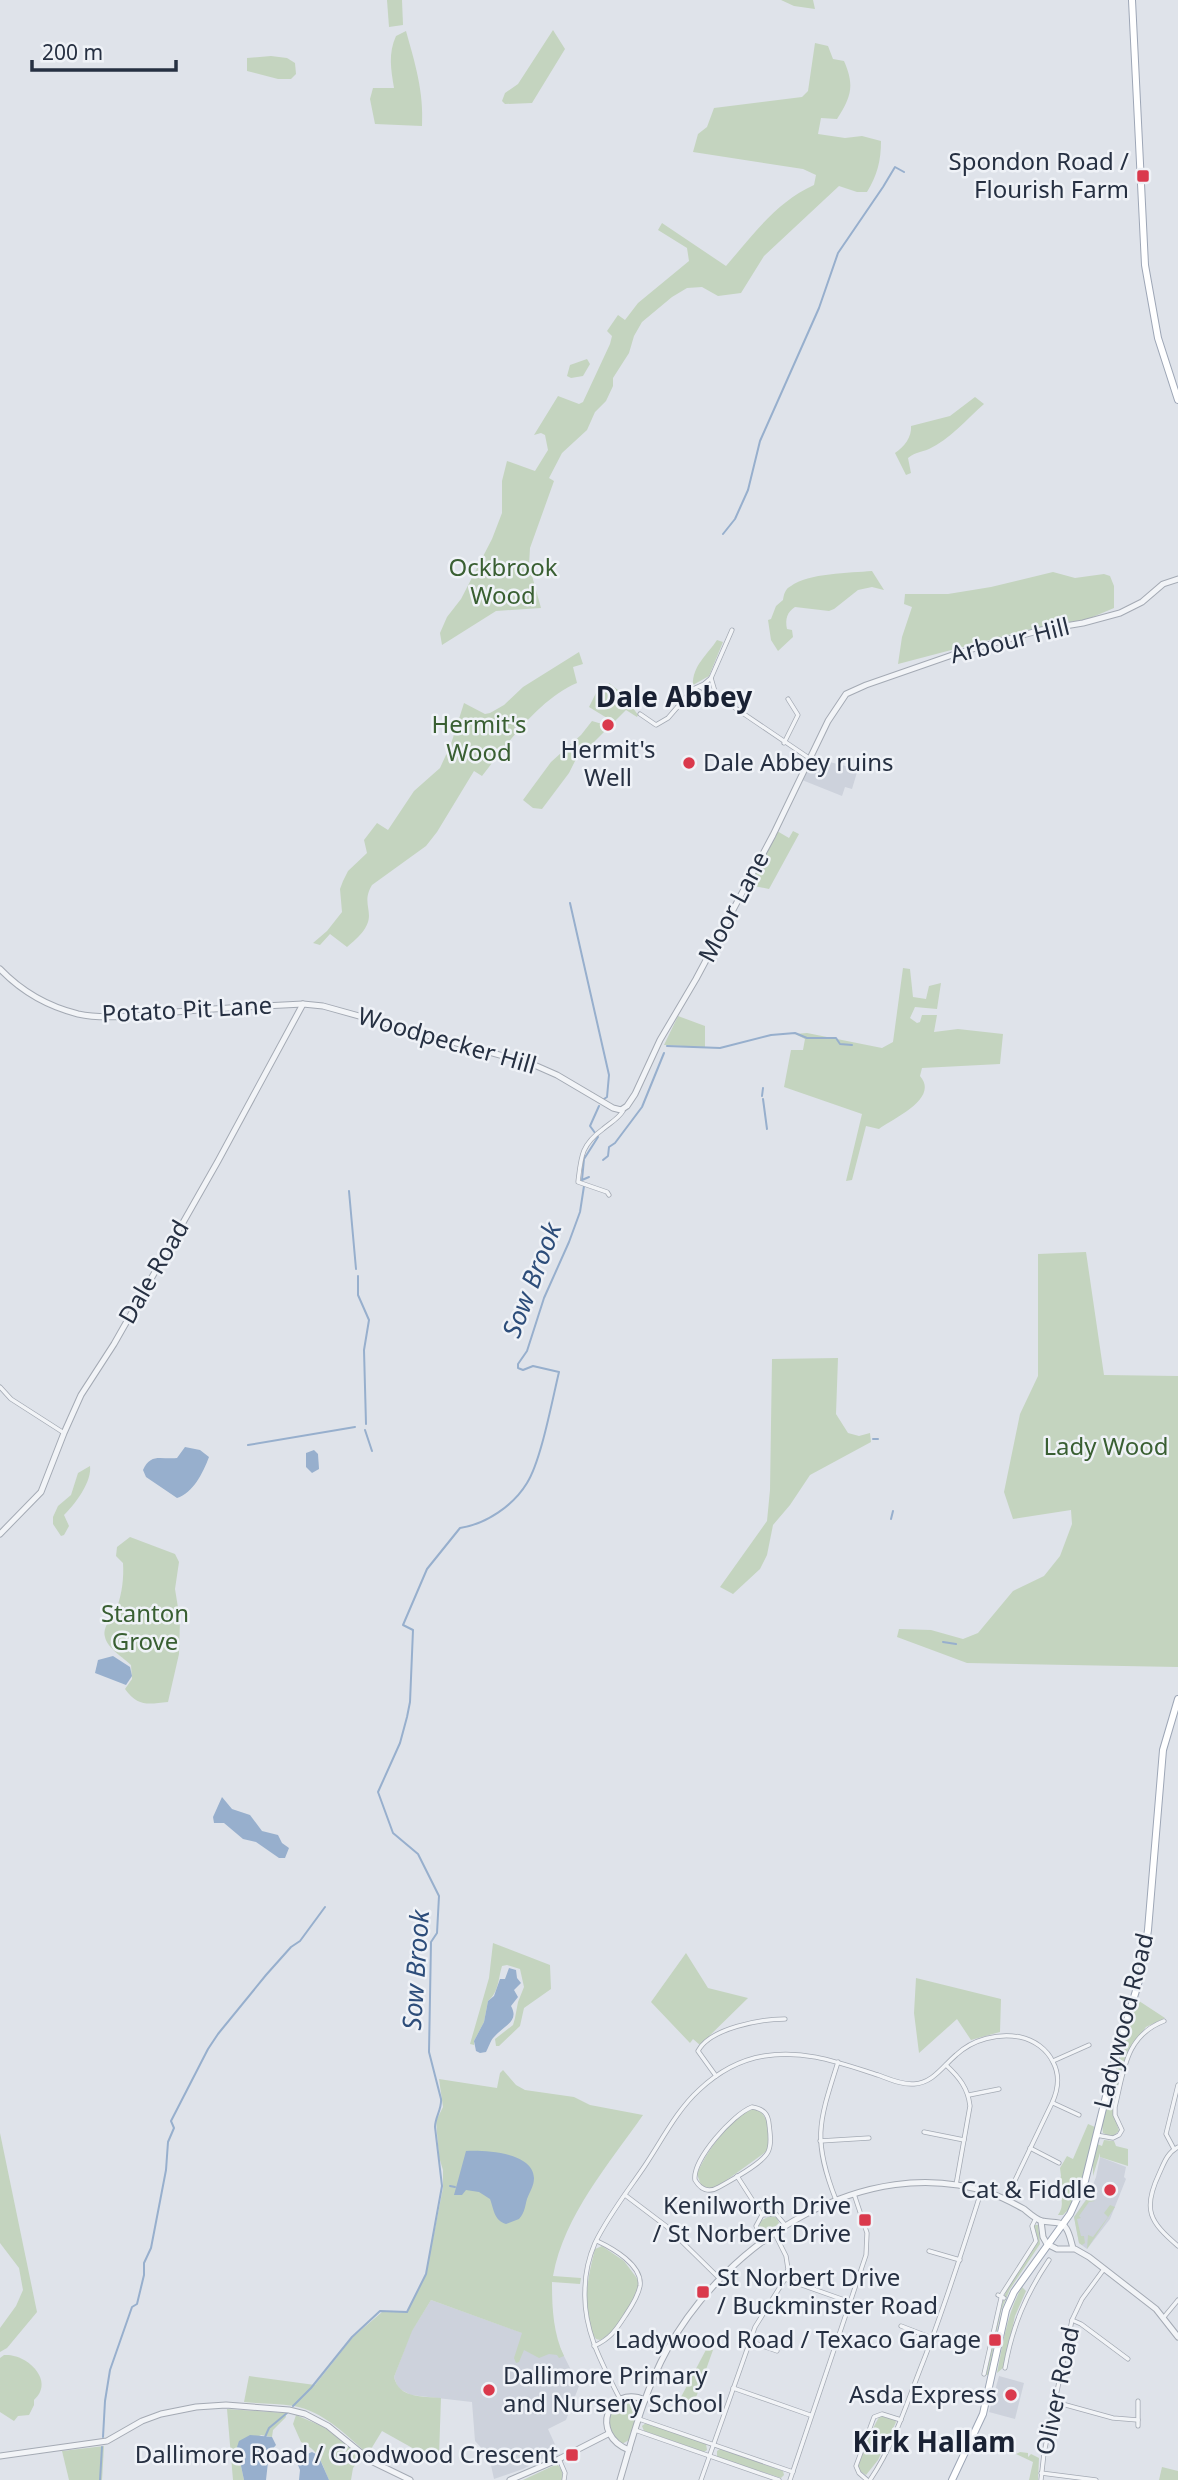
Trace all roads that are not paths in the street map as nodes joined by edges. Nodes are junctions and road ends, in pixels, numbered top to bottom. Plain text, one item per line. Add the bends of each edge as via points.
1 (1132, 0) edge
2 (1178, 400) edge
3 (1178, 579) edge
4 (732, 629) dead end
5 (710, 678) junction
6 (700, 687) junction
7 (716, 695) junction
8 (788, 699) dead end
9 (839, 701) joint
10 (640, 714) dead end
11 (784, 743) junction
12 (810, 759) junction
13 (0, 969) edge
14 (303, 1004) junction
15 (624, 1108) junction
16 (609, 1195) dead end
17 (0, 1387) edge
18 (64, 1433) junction
19 (0, 1534) edge
20 (1178, 1699) edge
21 (761, 2014) dead end
22 (785, 2019) dead end
23 (761, 2021) junction
24 (1164, 2021) dead end
25 (1154, 2025) junction
26 (1157, 2031) dead end
27 (1089, 2045) dead end
28 (1053, 2061) junction
29 (838, 2062) junction
30 (946, 2065) junction
31 (716, 2076) junction
32 (1178, 2085) edge
33 (999, 2089) dead end
34 (969, 2095) junction
35 (1052, 2103) junction
36 (1079, 2115) dead end
37 (923, 2132) dead end
38 (1096, 2135) junction
39 (869, 2138) dead end
40 (964, 2140) junction
41 (820, 2141) junction
42 (1030, 2148) junction
43 (1176, 2148) edge
44 (1059, 2163) dead end
45 (737, 2176) junction
46 (956, 2185) junction
47 (981, 2190) junction
48 (854, 2194) junction
49 (625, 2195) junction
50 (836, 2200) junction
51 (1006, 2200) junction
52 (762, 2215) junction
53 (1039, 2219) junction
54 (1062, 2225) junction
55 (786, 2226) junction
56 (775, 2234) junction
57 (597, 2241) junction
58 (764, 2242) junction
59 (1047, 2244) junction
60 (1177, 2244) edge
61 (1073, 2248) junction
62 (929, 2251) dead end
63 (960, 2260) junction
64 (1048, 2264) dead end
65 (1104, 2269) junction
66 (720, 2279) junction
67 (1021, 2279) junction
68 (785, 2280) junction
69 (1032, 2285) junction
70 (1178, 2300) edge
71 (850, 2302) junction
72 (1164, 2317) junction
73 (1072, 2320) junction
74 (901, 2326) dead end
75 (1178, 2337) edge
76 (932, 2338) junction
77 (749, 2341) junction
78 (594, 2346) junction
79 (777, 2351) dead end
80 (1119, 2361) dead end
81 (1008, 2364) dead end
82 (983, 2371) dead end
83 (733, 2388) junction
84 (620, 2399) junction
85 (645, 2400) junction
86 (1138, 2401) dead end
87 (1055, 2402) junction
88 (811, 2416) junction
89 (639, 2419) junction
90 (901, 2420) junction
91 (635, 2430) junction
92 (608, 2434) junction
93 (713, 2445) junction
94 (629, 2450) junction
95 (0, 2456) edge
96 (710, 2456) junction
97 (559, 2459) junction
98 (793, 2472) junction
99 (1041, 2473) junction
100 (393, 2477) edge
101 (410, 2480) edge
102 (510, 2480) edge
103 (565, 2480) edge
104 (620, 2480) edge
105 (702, 2480) edge
106 (779, 2480) edge
107 (790, 2480) edge
108 (869, 2480) edge
109 (952, 2480) edge
110 (1041, 2480) edge
111 (1096, 2480) edge

1 - 2 main road via 1145,265 1158,338
3 - 9 street, Arbour Hill via 1120,613 958,653 853,689
4 - 5 street
5 - 6 street
5 - 7 street
6 - 7 street
6 - 10 street via 658,724
7 - 11 street
8 - 11 street via 798,715
9 - 12 street, Moor Lane
11 - 12 street
12 - 15 street, Moor Lane
13 - 14 street, Potato Pit Lane via 32,997 82,1015
14 - 15 street, Woodpecker Hill via 532,1064 613,1108
14 - 18 street, Dale Road via 218,1161 81,1395
15 - 16 street via 581,1154 578,1182
17 - 18 street
18 - 19 street, Dale Road via 41,1492
20 - 38 main road, Ladywood Road via 1163,1750 1141,1974
21 - 23 street
22 - 23 street
23 - 31 street via 735,2027 699,2049
24 - 25 street, Ladywood Road
25 - 26 street, Ladywood Road
25 - 38 street, Ladywood Road via 1140,2035 1128,2056 1115,2107 1122,2130 1113,2138
27 - 28 street
28 - 30 street via 1029,2039 1004,2036 978,2041
28 - 35 street via 1057,2081
29 - 30 street via 910,2084 930,2079
29 - 31 street via 776,2054 745,2061
29 - 41 street via 822,2115
30 - 34 street
31 - 49 street via 686,2105
32 - 43 street via 1166,2134
33 - 34 street
34 - 40 street
35 - 36 street
35 - 42 street
37 - 40 street
38 - 54 main road, Ladywood Road via 1076,2204
39 - 41 street
40 - 46 street
41 - 50 street
42 - 44 street
42 - 51 street
43 - 60 street via 1154,2183 1149,2205 1154,2223
45 - 45 street via 709,2191 694,2175 729,2123 746,2109 758,2108 769,2118 769,2149
45 - 52 street
46 - 47 street
46 - 48 street via 897,2183
47 - 51 street
47 - 63 street
48 - 50 street
48 - 71 street via 867,2242
49 - 57 street
49 - 66 street via 666,2226
50 - 55 street
51 - 53 street
52 - 55 street via 776,2214
52 - 58 street via 756,2226
53 - 54 street
53 - 59 street
53 - 82 street via 1032,2226 1036,2241 1001,2297
54 - 59 main road, Ladywood Road
54 - 61 street
55 - 56 street
56 - 58 street
56 - 68 street via 786,2256
57 - 78 street via 585,2290 586,2319
57 - 78 street via 633,2268 640,2285 613,2334
58 - 66 street
59 - 61 street
59 - 67 main road, Ladywood Road
61 - 65 street
62 - 63 street
63 - 76 street
64 - 69 street
65 - 72 street
65 - 73 street, Oliver Road
66 - 85 street via 672,2341
67 - 69 street
67 - 109 main road, Ladywood Road via 1006,2310 983,2414
68 - 71 street
68 - 77 street
69 - 81 street via 1015,2324
70 - 72 street
71 - 88 street
72 - 75 street
73 - 80 street via 1125,2357
73 - 87 street, Oliver Road
74 - 76 street
76 - 90 street
77 - 79 street
77 - 83 street
78 - 84 street
83 - 88 street
83 - 93 street
84 - 85 street via 634,2396
84 - 92 street via 608,2412
85 - 89 street
86 - 87 street via 1138,2423
87 - 99 street, Oliver Road
88 - 98 street
89 - 91 street
89 - 93 street
90 - 108 street
90 - 108 street via 882,2414 874,2417 856,2466
91 - 94 street
91 - 96 street
92 - 94 street
92 - 97 street
93 - 96 street
93 - 98 street
94 - 104 street
95 - 100 street via 107,2441 161,2414 219,2405 305,2414 328,2426
96 - 105 street
96 - 106 street
97 - 102 street
97 - 103 street
98 - 107 street
99 - 110 street, Oliver Road
99 - 111 street
100 - 101 street

